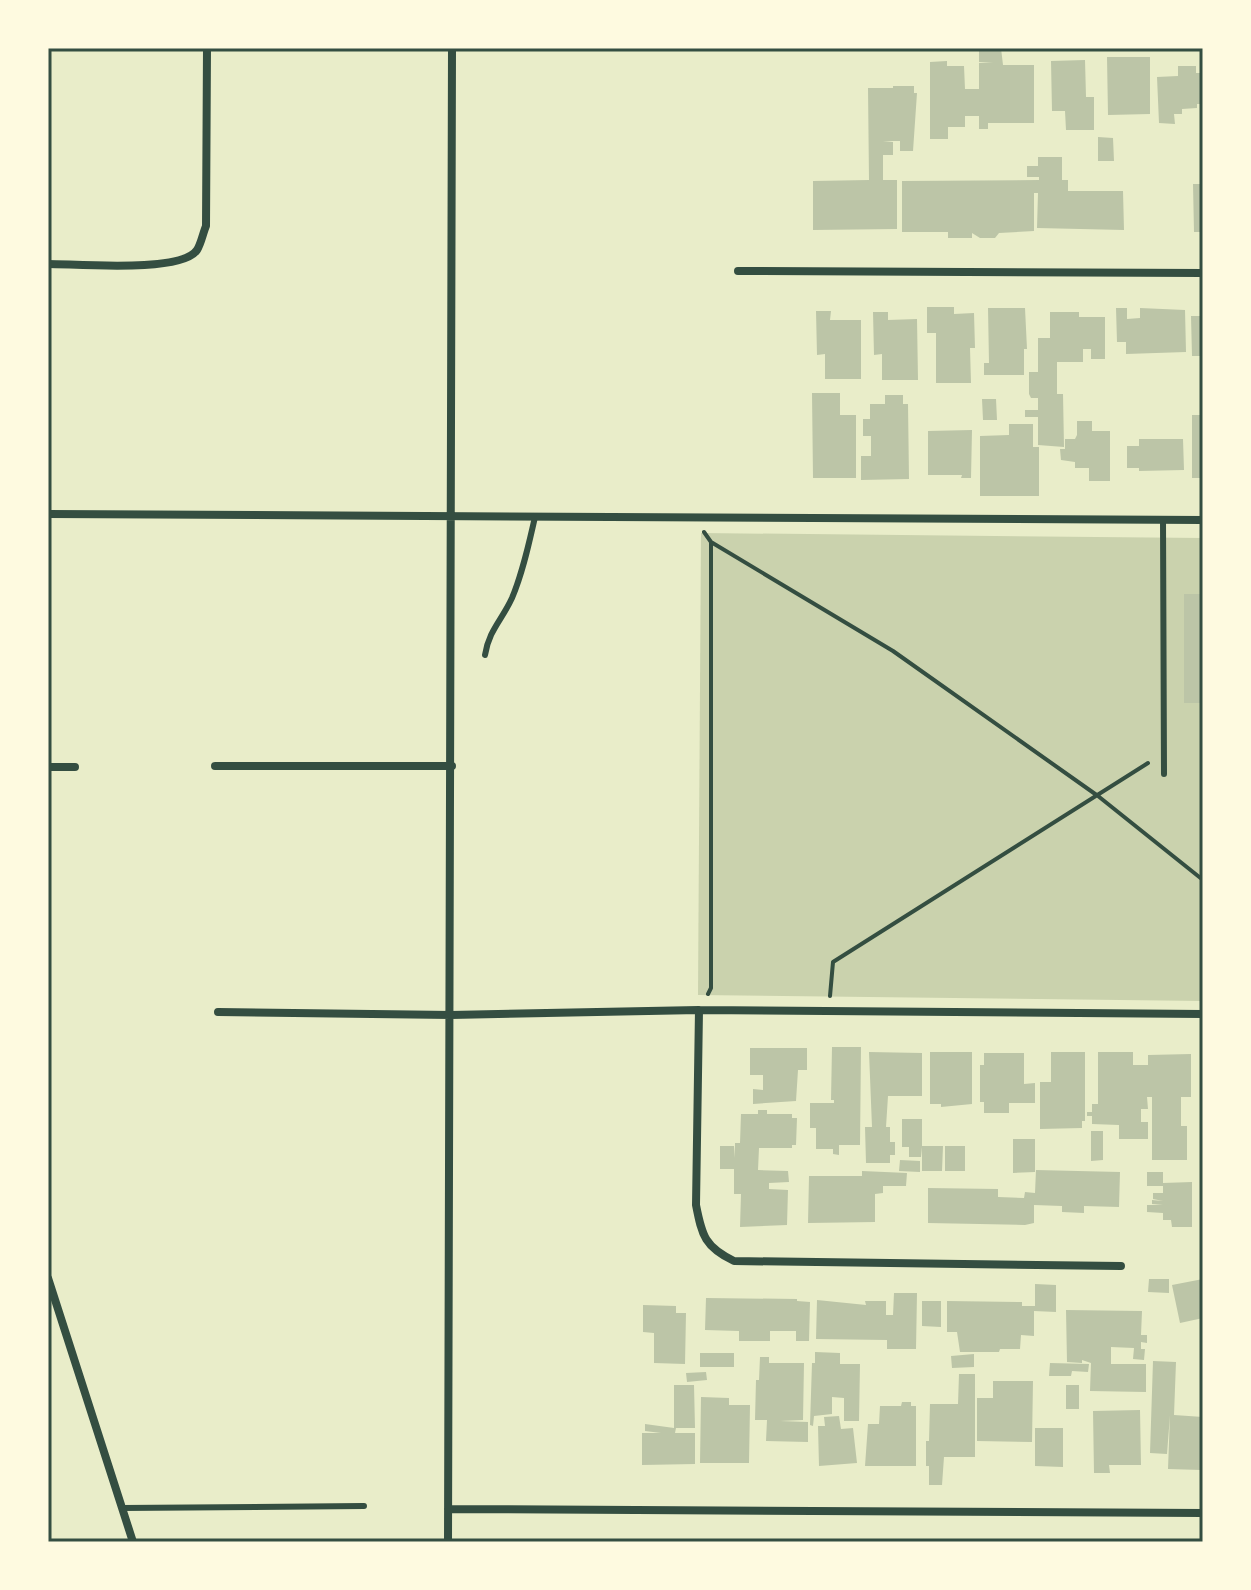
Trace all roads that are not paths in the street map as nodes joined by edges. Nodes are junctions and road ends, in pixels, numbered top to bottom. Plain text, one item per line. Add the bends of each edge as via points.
1 (207, 48) edge
2 (452, 48) edge
3 (48, 264) edge
4 (738, 271) dead end
5 (1203, 273) edge
6 (48, 514) edge
7 (451, 517) junction
8 (535, 517) junction
9 (1163, 520) junction
10 (1203, 520) edge
11 (485, 655) dead end
12 (215, 766) dead end
13 (452, 766) junction
14 (48, 767) edge
15 (75, 767) dead end
16 (1164, 774) dead end
17 (699, 1010) junction
18 (218, 1012) dead end
19 (1203, 1014) edge
20 (451, 1015) junction
21 (1121, 1266) dead end
22 (48, 1278) edge
23 (364, 1506) dead end
24 (122, 1508) junction
25 (448, 1509) junction
26 (1203, 1513) edge
27 (133, 1542) edge
28 (448, 1542) edge

1 - 3 street via 206,226 197,252 181,263 158,265
2 - 7 street
4 - 5 street
6 - 7 street
7 - 8 street
7 - 13 street
8 - 9 street
8 - 11 lane via 513,596 492,628
9 - 10 street
9 - 16 lane
12 - 13 street
13 - 20 street
14 - 15 street
17 - 19 street
17 - 20 street
17 - 21 street via 696,1205 701,1234 716,1252 734,1261
18 - 20 street
20 - 25 street
22 - 24 street
23 - 24 lane
24 - 27 street
25 - 26 street
25 - 28 street

